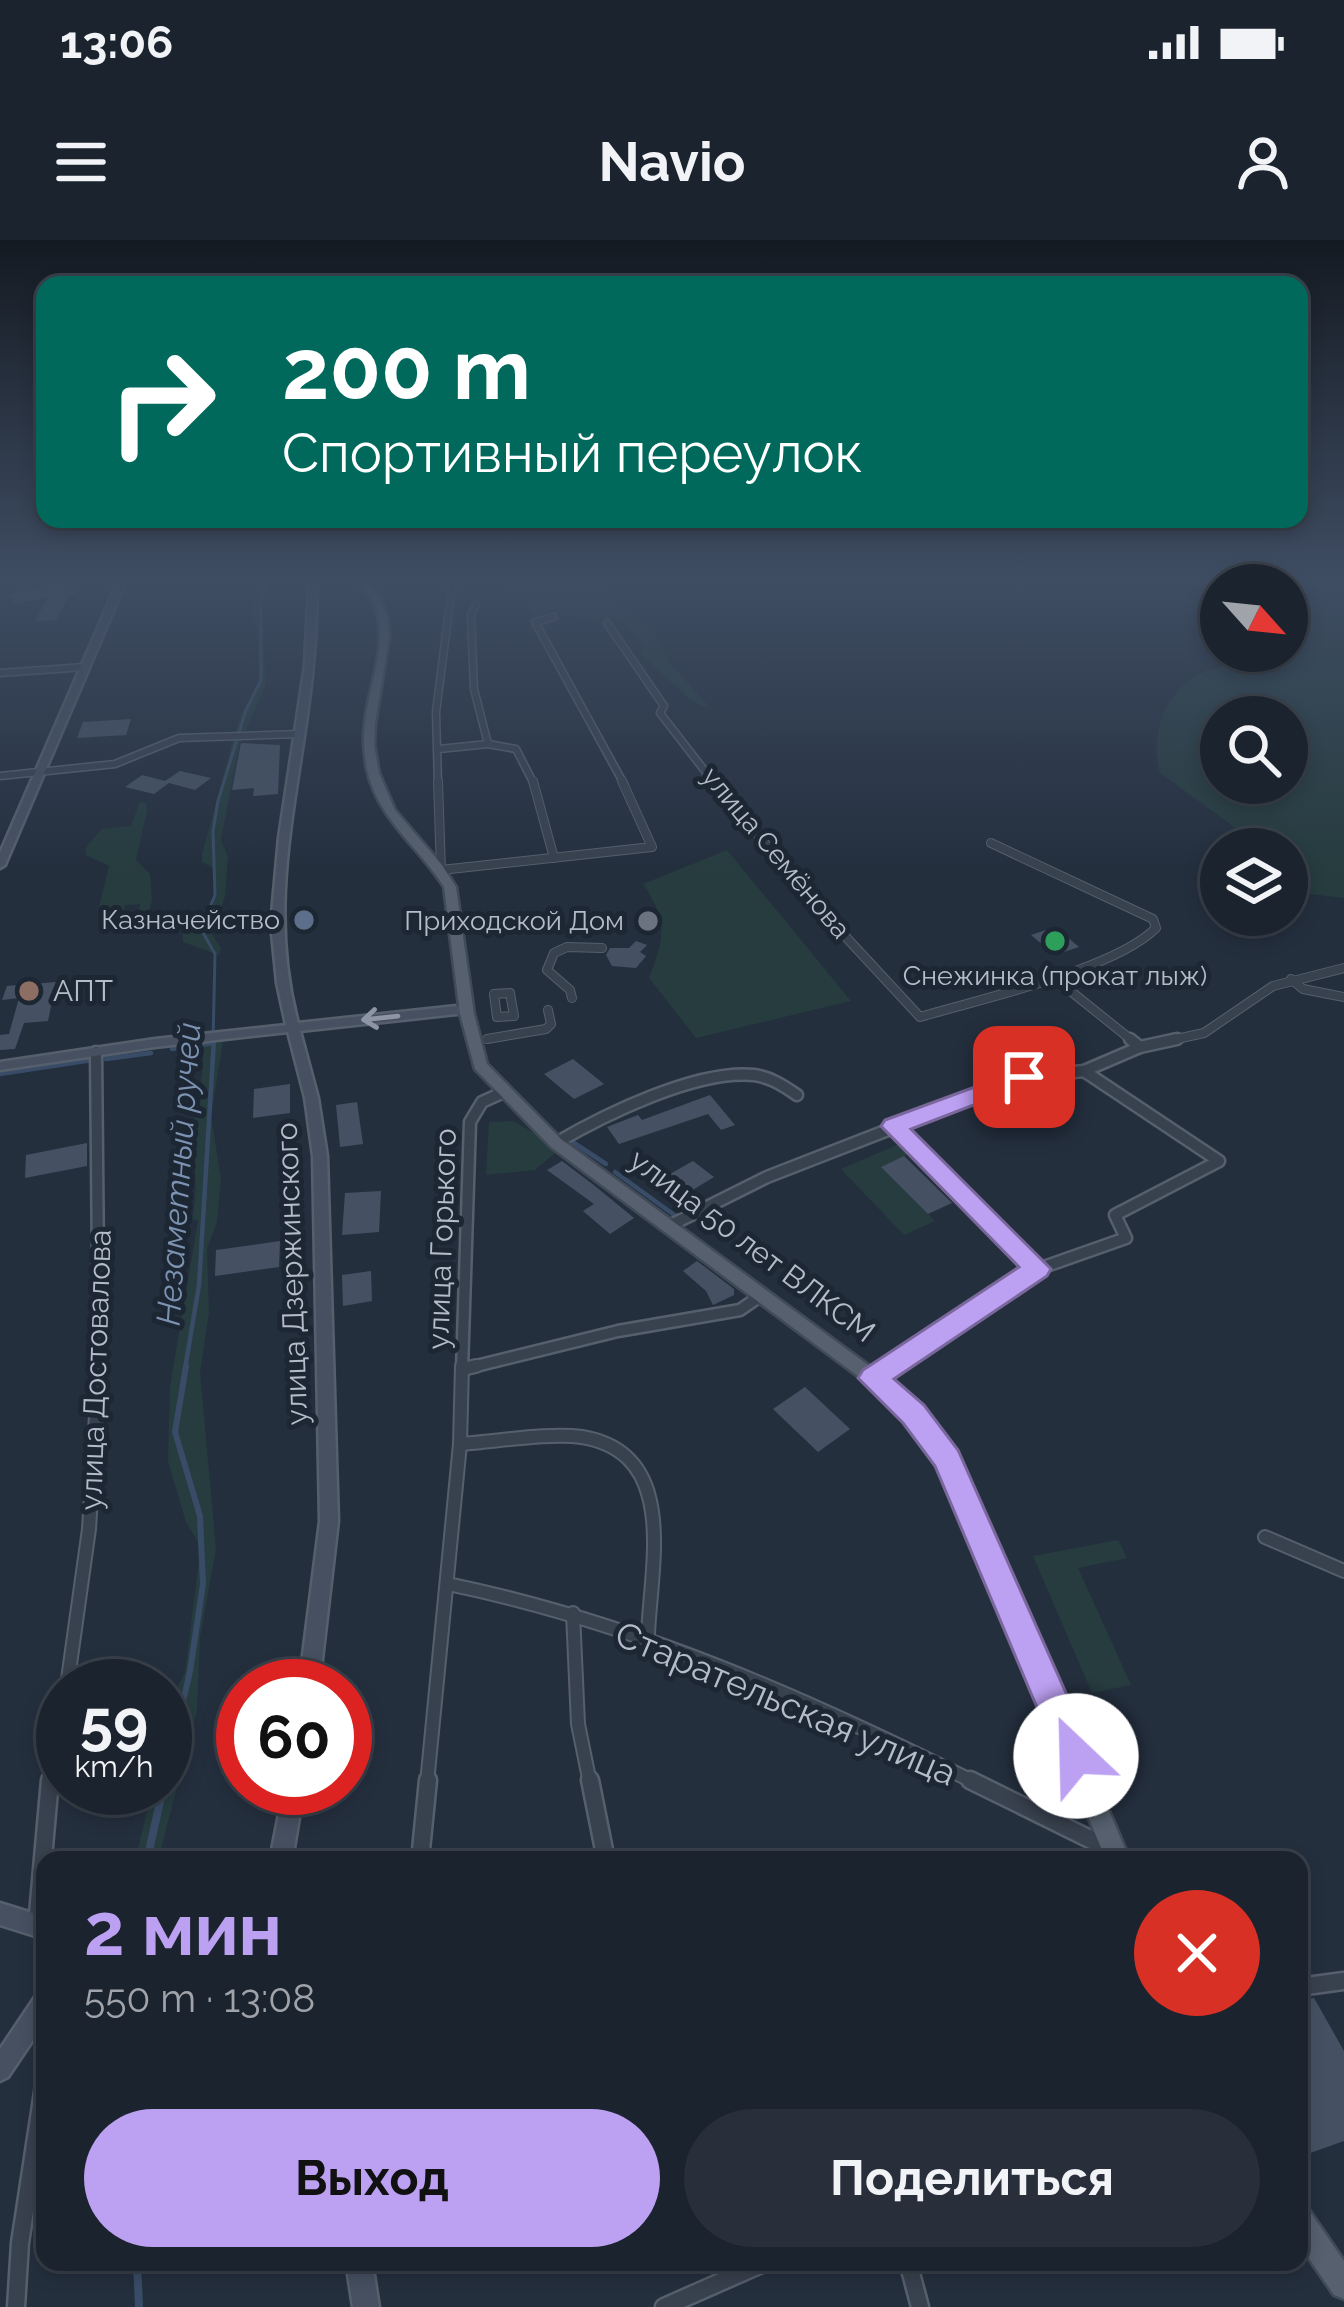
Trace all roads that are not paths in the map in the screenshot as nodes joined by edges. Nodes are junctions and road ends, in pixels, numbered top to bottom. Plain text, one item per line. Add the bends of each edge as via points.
1 (81, 675) edge
2 (309, 675) edge
3 (378, 675) edge
4 (441, 675) edge
5 (473, 675) edge
6 (564, 675) edge
7 (643, 675) edge
8 (298, 734) junction
9 (488, 744) junction
10 (439, 749) junction
11 (39, 771) junction
12 (0, 776) edge
13 (991, 844) dead end
14 (554, 858) junction
15 (0, 865) edge
16 (441, 870) junction
17 (602, 948) dead end
18 (1344, 968) edge
19 (1052, 977) junction
20 (1291, 979) junction
21 (572, 998) dead end
22 (1344, 998) edge
23 (466, 1009) junction
24 (548, 1010) dead end
25 (507, 1016) dead end
26 (294, 1028) junction
27 (511, 1035) junction
28 (487, 1039) dead end
29 (1140, 1047) junction
30 (96, 1052) junction
31 (0, 1066) edge
32 (1084, 1071) junction
33 (504, 1092) junction
34 (797, 1096) dead end
35 (894, 1126) junction
36 (556, 1142) junction
37 (671, 1226) junction
38 (1038, 1269) junction
39 (763, 1294) junction
40 (464, 1369) junction
41 (873, 1378) junction
42 (460, 1444) junction
43 (1265, 1537) dead end
44 (1344, 1570) edge
45 (448, 1584) junction
46 (573, 1613) junction
47 (648, 1634) junction
48 (72, 1659) edge
49 (312, 1659) edge
50 (47, 1815) edge
51 (289, 1815) edge
52 (45, 1851) edge
53 (283, 1851) edge
54 (421, 1851) edge
55 (604, 1851) edge
56 (1105, 1851) edge
57 (1114, 1851) edge
58 (0, 1914) edge
59 (36, 1925) edge
60 (1344, 1981) edge
61 (1308, 1986) edge
62 (36, 2015) edge
63 (0, 2069) edge
64 (36, 2138) edge
65 (1308, 2233) edge
66 (360, 2271) edge
67 (746, 2271) edge
68 (910, 2271) edge
69 (1344, 2285) edge
70 (16, 2307) edge
71 (366, 2307) edge
72 (664, 2307) edge
73 (920, 2307) edge

1 - 11 street
2 - 8 street, улица Дзержинского
3 - 16 main road via 369,726 376,782 399,829
4 - 10 street
5 - 9 street
6 - 14 street via 652,847
7 - 19 street, улица Семёнова via 664,706 660,713 780,863 920,1017
8 - 11 street via 179,738 116,764
8 - 26 street, улица Дзержинского via 277,918
9 - 10 street
9 - 14 street via 516,749 532,776
10 - 16 street
11 - 12 street
11 - 15 street
13 - 19 street via 1153,919 1156,928 1142,942
14 - 16 street
16 - 23 main road via 450,886
17 - 21 street via 560,946 552,953 547,970
18 - 20 street
19 - 29 street
20 - 22 street
20 - 29 street via 1204,1033
23 -> 26 street
23 - 33 main road via 480,1066
24 - 27 street via 546,1029
25 - 27 street
26 - 30 street
26 - 49 street, улица Дзержинского via 317,1110 327,1339 329,1521
27 - 28 street
29 - 32 street
30 - 31 street
30 - 48 street, улица Достовалова via 103,1279 87,1574
32 - 35 street via 1024,1077
32 - 38 street via 1219,1161 1115,1215 1126,1238
33 - 36 main road, улица 50 лет ВЛКСМ
33 - 40 street, улица Горького via 482,1102 470,1121
34 - 36 street via 767,1078 723,1077 617,1111
35 - 37 street
35 - 38 street
36 - 37 main road, улица 50 лет ВЛКСМ
37 - 39 main road, улица 50 лет ВЛКСМ
38 - 41 street
39 - 40 street via 740,1310
39 - 41 main road, улица 50 лет ВЛКСМ
40 - 42 street, улица Горького
41 - 57 main road, улица 50 лет ВЛКСМ via 947,1459
42 - 45 street, улица Горького
42 - 47 street via 583,1437 632,1460 650,1487 654,1513
43 - 44 street
45 - 46 street, Старательская улица
45 - 54 street, улица Горького
46 - 47 street, Старательская улица
46 - 55 street via 578,1724
47 - 56 street, Старательская улица
50 - 52 street
51 - 53 street
58 - 59 street
60 - 61 street
62 - 63 street
64 - 70 street
65 - 69 main road
66 - 71 street
67 - 72 street
68 - 73 street

